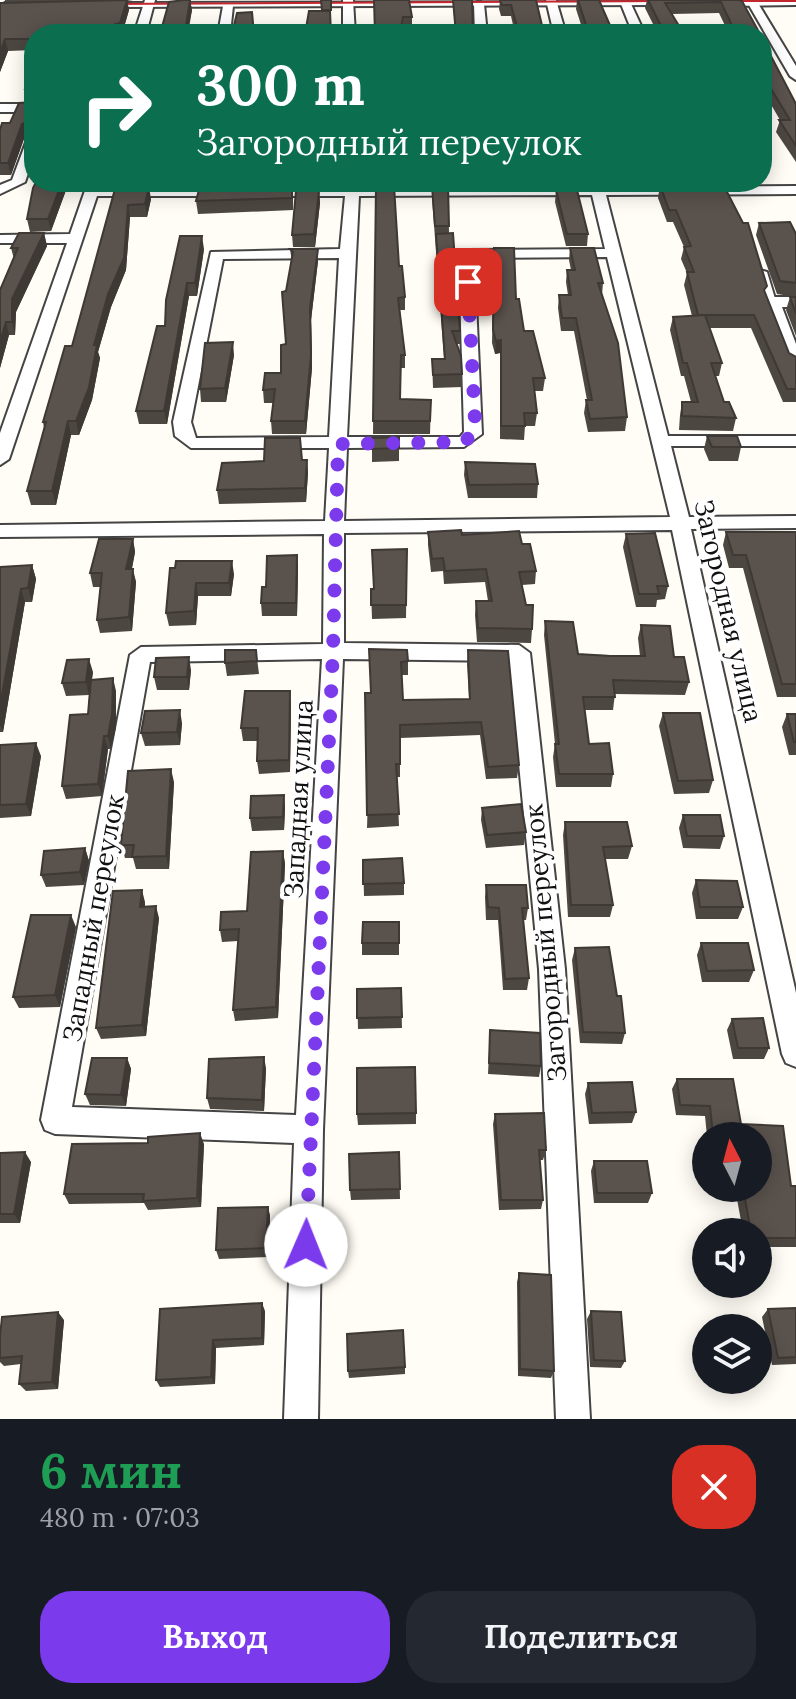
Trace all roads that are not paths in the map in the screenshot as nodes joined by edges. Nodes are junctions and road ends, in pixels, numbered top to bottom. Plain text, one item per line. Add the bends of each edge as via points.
1 (149, 2) edge
2 (348, 2) edge
3 (552, 2) edge
4 (752, 2) edge
5 (796, 3) edge
6 (479, 4) junction
7 (626, 4) junction
8 (673, 4) edge
9 (721, 4) edge
10 (100, 6) edge
11 (228, 6) junction
12 (143, 24) edge
13 (225, 24) edge
14 (349, 24) edge
15 (480, 24) edge
16 (558, 24) edge
17 (635, 24) edge
18 (765, 24) edge
19 (772, 36) edge
20 (796, 76) edge
21 (0, 108) edge
22 (24, 108) edge
23 (24, 165) edge
24 (772, 189) edge
25 (0, 190) edge
26 (796, 190) edge
27 (92, 192) edge
28 (353, 192) edge
29 (598, 192) edge
30 (77, 238) junction
31 (0, 239) edge
32 (347, 253) junction
33 (613, 253) junction
34 (760, 264) edge
35 (772, 302) junction
36 (796, 302) edge
37 (796, 365) edge
38 (660, 441) junction
39 (796, 441) edge
40 (338, 444) junction
41 (0, 459) edge
42 (680, 522) junction
43 (796, 522) edge
44 (334, 527) junction
45 (0, 531) edge
46 (333, 651) junction
47 (796, 1054) edge
48 (309, 1130) junction
49 (301, 1419) edge
50 (573, 1419) edge

1 - 10 lane
1 - 11 lane
1 - 12 street
2 - 6 lane
2 - 11 lane
2 - 14 street
3 - 6 lane
3 - 7 lane
3 - 16 street
4 - 5 lane
4 - 9 lane
4 - 18 street
6 - 15 street
7 - 8 lane
7 - 17 street
11 - 13 street
19 - 20 street
21 - 22 street
23 - 25 street via 18,182
24 - 26 street
27 - 30 street
28 - 32 street, Западная улица
29 - 33 street, Загородная улица
30 - 31 street
30 - 41 street
32 - 40 street, Западная улица
32 - 40 street via 216,255 182,422 191,443
33 - 38 street, Загородная улица
33 - 40 street via 466,254 473,434 464,442
34 - 35 lane
35 - 36 street
35 - 37 street
38 - 39 street
38 - 42 street, Загородная улица
40 - 44 street, Западная улица
42 - 43 street
42 - 44 street
42 - 47 street, Загородная улица
44 - 45 street
44 - 46 street, Западная улица
46 - 48 street, Западная улица
46 - 48 street, Западный переулок via 141,655 55,1120
46 - 50 street, Загородный переулок via 519,653 552,969
48 - 49 street, Западная улица

